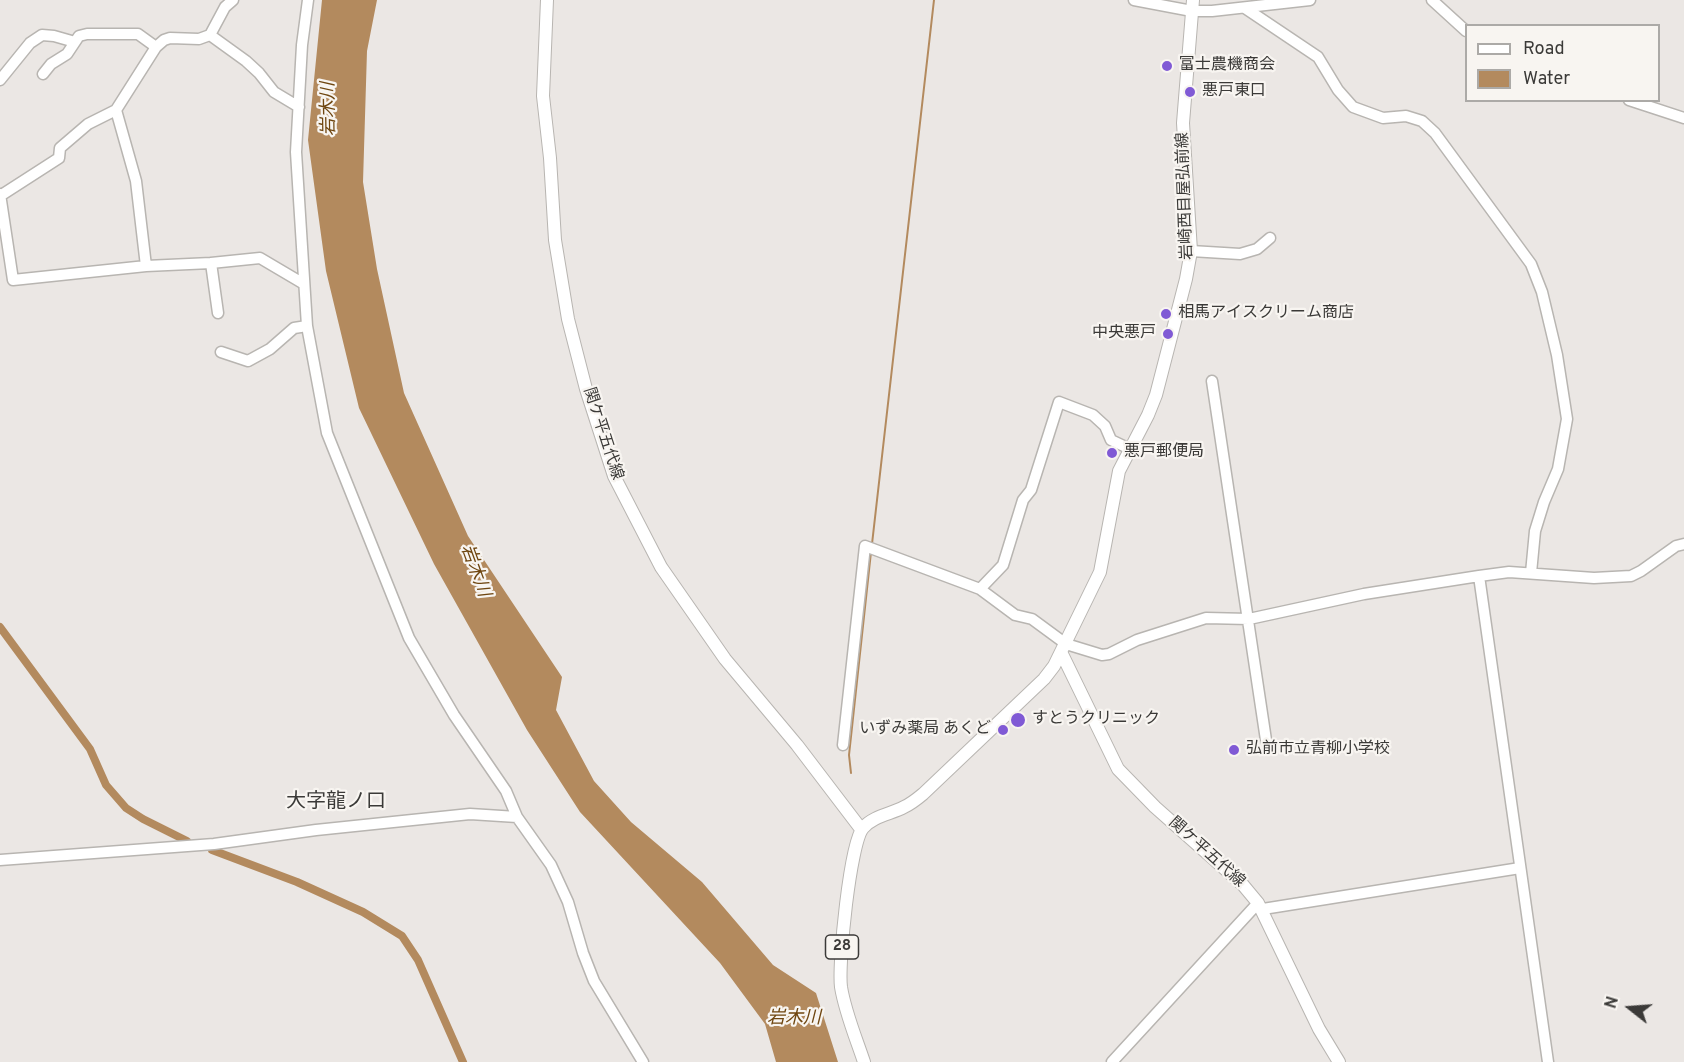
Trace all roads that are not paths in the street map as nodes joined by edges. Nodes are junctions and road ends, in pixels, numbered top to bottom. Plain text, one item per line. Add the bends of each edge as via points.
1 (233, 0) edge
2 (308, 0) edge
3 (547, 0) edge
4 (1134, 0) edge
5 (1310, 0) edge
6 (1432, 0) edge
7 (1192, 5) edge
8 (1245, 8) junction
9 (1465, 29) edge
10 (210, 35) junction
11 (75, 42) junction
12 (156, 47) junction
13 (43, 74) dead end
14 (0, 80) edge
15 (1635, 102) edge
16 (299, 107) junction
17 (116, 110) junction
18 (1684, 118) edge
19 (1, 195) edge
20 (1270, 238) dead end
21 (1191, 251) junction
22 (211, 263) junction
23 (146, 266) junction
24 (304, 284) junction
25 (218, 313) dead end
26 (307, 326) junction
27 (221, 352) dead end
28 (1212, 381) dead end
29 (1130, 449) junction
30 (1684, 544) edge
31 (1531, 573) junction
32 (1479, 576) junction
33 (980, 589) junction
34 (1249, 619) junction
35 (1063, 648) junction
36 (1266, 740) dead end
37 (843, 745) dead end
38 (517, 817) junction
39 (861, 829) junction
40 (0, 860) edge
41 (1520, 868) junction
42 (1260, 906) junction
43 (643, 1062) edge
44 (864, 1062) edge
45 (1112, 1062) edge
46 (1339, 1062) edge
47 (1548, 1062) edge

1 - 10 street
2 - 16 street
3 - 39 main road, 関ケ平五代線 via 543,96 555,240 568,319 614,476 661,567 725,659
4 - 7 street
5 - 8 street
6 - 9 street
7 - 8 street via 1212,11
7 - 21 main road, 岩崎西目屋弘前線 via 1183,123
8 - 31 street via 1318,57 1353,107 1383,118 1406,116 1422,121 1435,133 1531,264 1557,355 1567,419 1558,469 1535,531
10 - 12 street via 199,39 170,38
10 - 16 street via 246,61 274,92
11 - 12 street via 87,34 138,34
11 - 13 street
11 - 14 street via 42,34
12 - 17 street
15 - 18 street
16 - 24 street via 296,152
17 - 19 street via 88,124 60,148 58,158
17 - 23 street via 136,181
19 - 23 street via 13,280
20 - 21 street via 1257,249 1240,254
21 - 29 main road, 岩崎西目屋弘前線 via 1156,394
22 - 23 street
22 - 24 street via 261,258
22 - 25 street
24 - 26 street
26 - 27 street via 294,328 270,349 248,361
26 - 38 street via 327,433 409,638 454,715 506,791
28 - 34 street
29 - 33 street via 1111,440 1105,426 1093,415 1059,402 1003,565
29 - 35 main road, 岩崎西目屋弘前線 via 1116,481 1100,572
30 - 31 street via 1631,576 1594,578
31 - 32 street
32 - 34 street via 1364,594
32 - 41 street
33 - 35 street via 1015,615 1032,619
33 - 37 street via 865,546
34 - 35 street via 1206,618 1137,640 1109,654
34 - 36 street
35 - 39 main road, 岩崎西目屋弘前線 via 1044,679 923,794
35 - 42 main road, 関ケ平五代線 via 1118,769 1243,885
38 - 40 street via 470,814 214,844
38 - 43 street via 551,865 568,902 594,981
39 - 44 main road, 28 via 840,966 841,988
41 - 42 street
41 - 47 street
42 - 45 street
42 - 46 main road, 関ケ平五代線

